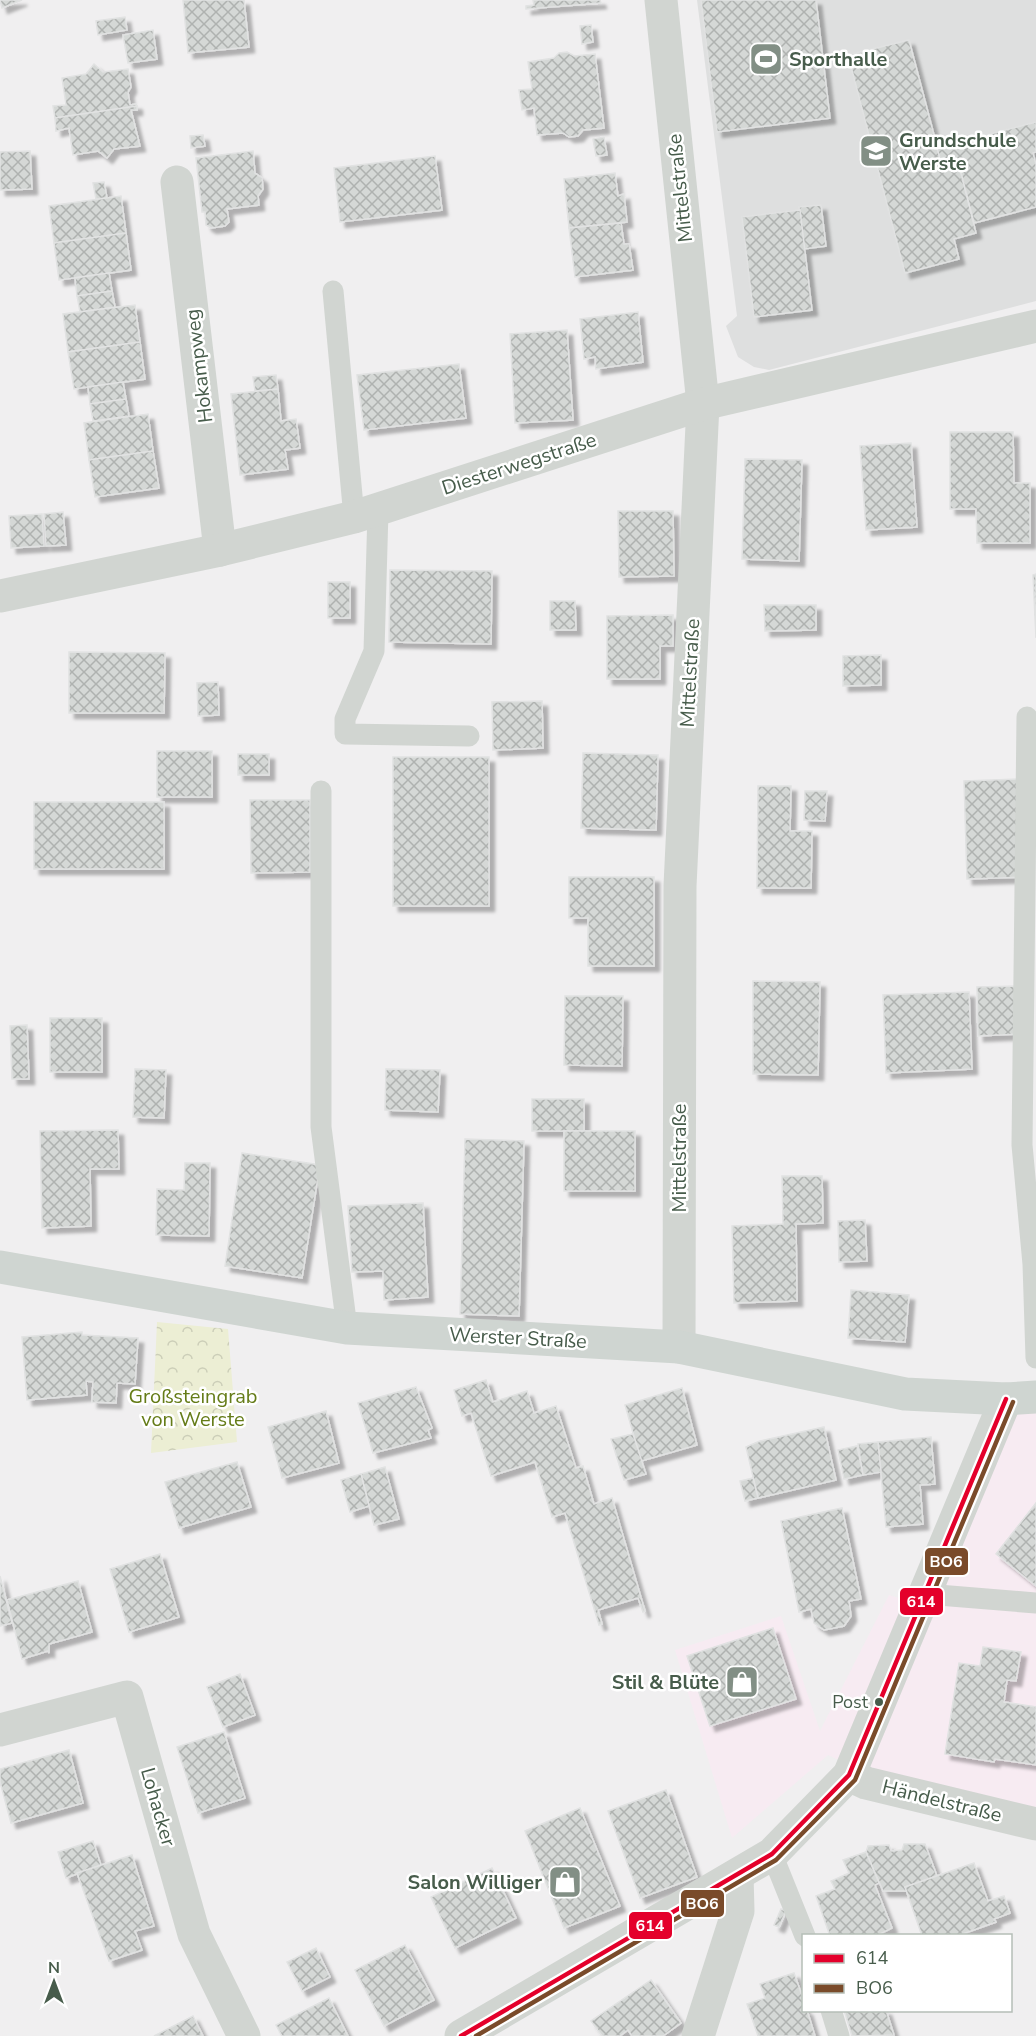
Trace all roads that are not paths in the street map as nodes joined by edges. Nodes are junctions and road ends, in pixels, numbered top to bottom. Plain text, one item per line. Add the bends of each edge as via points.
1 (661, 0) edge
2 (177, 182) dead end
3 (333, 291) dead end
4 (1036, 326) edge
5 (703, 404) junction
6 (366, 514) junction
7 (220, 550) junction
8 (0, 596) edge
9 (1027, 717) dead end
10 (469, 736) dead end
11 (321, 791) dead end
12 (0, 1267) edge
13 (347, 1328) junction
14 (678, 1347) junction
15 (1036, 1358) edge
16 (1021, 1398) edge
17 (926, 1594) junction
18 (1036, 1603) edge
19 (0, 1730) edge
20 (849, 1775) junction
21 (1036, 1824) edge
22 (772, 1854) junction
23 (737, 1875) junction
24 (805, 1934) edge
25 (832, 2012) edge
26 (244, 2036) edge
27 (461, 2036) edge
28 (698, 2036) edge
29 (839, 2036) edge

1 - 5 street, Mittelstraße
2 - 7 street, Hokampweg
3 - 6 lane
4 - 5 street, Diesterwegstraße
5 - 6 street, Diesterwegstraße
5 - 14 street, Mittelstraße via 680,886
6 - 7 street, Diesterwegstraße
6 - 10 lane via 374,651 345,719 345,734
7 - 8 street, Diesterwegstraße
9 - 15 lane via 1022,1145 1033,1264
11 - 13 lane via 321,1127
12 - 13 main road, Werster Straße
13 - 14 main road, Werster Straße
14 - 16 main road, Werster Straße via 905,1394
16 - 17 street
17 - 18 lane
17 - 20 street
19 - 26 street, Lohacker via 127,1697 194,1934
20 - 21 street, Händelstraße via 866,1783
20 - 22 street
22 - 23 street
22 - 24 lane
23 - 27 street
23 - 28 street via 738,1911
25 - 29 lane

